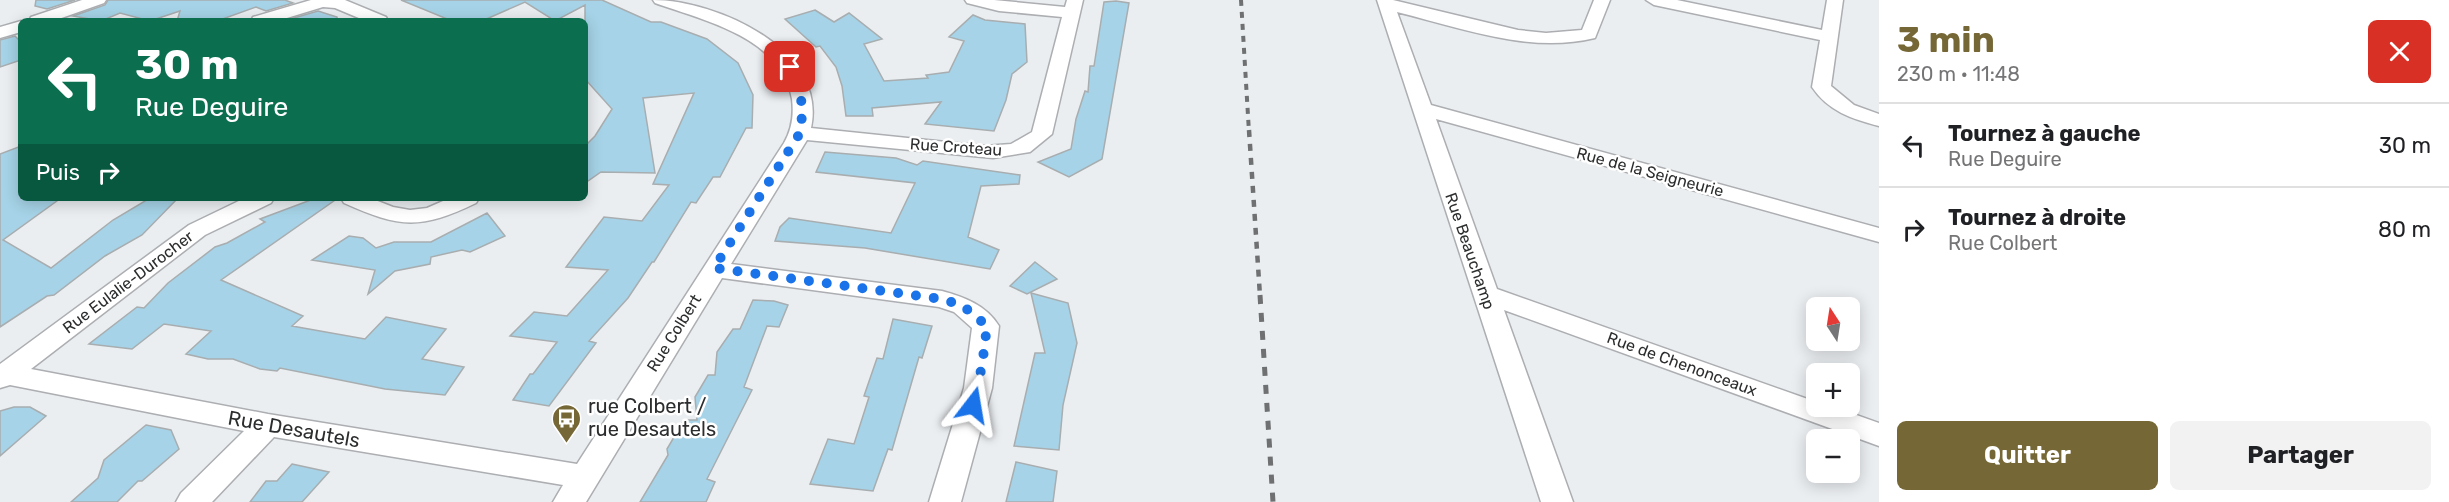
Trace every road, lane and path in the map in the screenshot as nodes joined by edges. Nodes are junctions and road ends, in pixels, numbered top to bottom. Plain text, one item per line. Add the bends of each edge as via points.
1 (98, 0) edge
2 (662, 0) edge
3 (973, 0) edge
4 (1602, 0) edge
5 (1654, 0) edge
6 (1835, 0) edge
7 (1385, 2) edge
8 (1073, 7) edge
9 (46, 18) edge
10 (269, 18) edge
11 (373, 18) edge
12 (18, 27) edge
13 (0, 33) edge
14 (1830, 37) junction
15 (1422, 110) junction
16 (1879, 120) edge
17 (800, 133) junction
18 (257, 201) edge
19 (360, 201) edge
20 (462, 201) edge
21 (1879, 235) edge
22 (714, 268) junction
23 (1485, 294) junction
24 (2, 376) edge
25 (268, 425) junction
26 (1879, 435) edge
27 (577, 490) edge
28 (192, 502) edge
29 (945, 502) edge
30 (1557, 502) edge

1 - 9 street
2 - 17 street, Rue Colbert via 729,24 759,39 784,61 796,79 802,101
3 - 8 street via 999,6
4 - 7 street via 1589,34 1562,41 1521,36
5 - 14 street
6 - 14 street
7 - 15 street, Rue Beauchamp
8 - 17 street, Rue Croteau via 1042,134 1029,146 1008,152 985,152
10 - 11 street via 322,2 338,3
12 - 13 street
14 - 16 street via 1821,87 1848,111
15 - 21 street, Rue de la Seigneurie
15 - 23 street, Rue Beauchamp
17 - 22 street, Rue Colbert
18 - 24 street, Rue Eulalie-Durocher via 197,230
19 - 20 street via 406,219 438,213
22 - 27 street, Rue Colbert
22 - 29 street via 921,295 963,306 987,326 982,366
23 - 26 street, Rue de Chenonceaux
23 - 30 street, Rue Beauchamp
24 - 25 street, Rue Desautels
25 - 27 street, Rue Desautels
25 - 28 street

